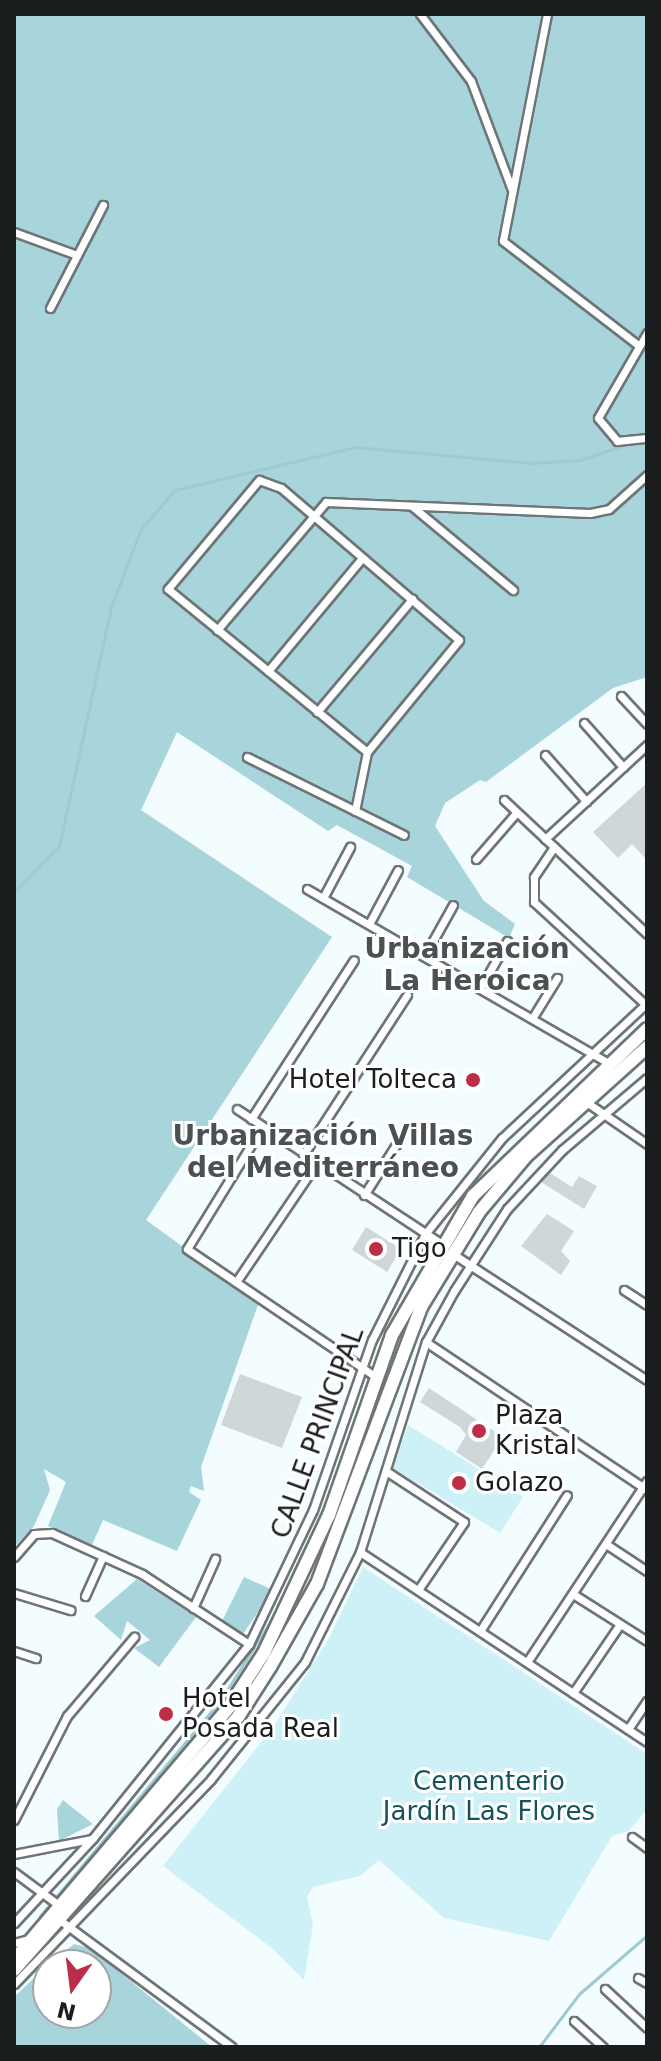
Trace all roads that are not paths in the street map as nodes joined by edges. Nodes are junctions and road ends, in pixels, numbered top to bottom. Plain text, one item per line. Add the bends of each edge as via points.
1 (420, 14) edge
2 (547, 14) edge
3 (512, 192) junction
4 (103, 205) dead end
5 (14, 232) edge
6 (77, 255) junction
7 (50, 308) dead end
8 (647, 333) edge
9 (638, 345) junction
10 (647, 438) edge
11 (647, 475) edge
12 (413, 507) junction
13 (313, 516) junction
14 (362, 558) junction
15 (513, 590) dead end
16 (412, 599) junction
17 (217, 630) junction
18 (268, 671) junction
19 (621, 696) dead end
20 (317, 712) junction
21 (584, 723) dead end
22 (647, 724) edge
23 (647, 745) edge
24 (367, 752) junction
25 (545, 755) dead end
26 (247, 757) dead end
27 (623, 767) junction
28 (504, 800) dead end
29 (586, 801) junction
30 (355, 811) junction
31 (516, 813) junction
32 (404, 835) dead end
33 (545, 839) junction
34 (350, 847) dead end
35 (554, 847) junction
36 (476, 859) dead end
37 (398, 870) dead end
38 (307, 889) dead end
39 (323, 898) junction
40 (453, 905) dead end
41 (369, 924) junction
42 (647, 934) edge
43 (507, 941) dead end
44 (425, 955) junction
45 (354, 960) dead end
46 (557, 978) dead end
47 (481, 987) junction
48 (407, 995) dead end
49 (646, 1003) edge
50 (533, 1017) junction
51 (647, 1029) edge
52 (647, 1047) edge
53 (592, 1053) junction
54 (608, 1063) junction
55 (647, 1078) edge
56 (585, 1101) junction
57 (237, 1109) dead end
58 (605, 1115) junction
59 (251, 1119) junction
60 (262, 1127) junction
61 (399, 1140) dead end
62 (647, 1144) edge
63 (303, 1155) junction
64 (316, 1164) junction
65 (364, 1195) junction
66 (425, 1234) junction
67 (442, 1244) junction
68 (453, 1254) junction
69 (470, 1265) junction
70 (236, 1282) junction
71 (624, 1290) dead end
72 (647, 1305) edge
73 (426, 1342) junction
74 (363, 1365) junction
75 (647, 1369) edge
76 (376, 1377) junction
77 (644, 1379) edge
78 (386, 1471) junction
79 (646, 1486) edge
80 (567, 1495) dead end
81 (313, 1510) junction
82 (329, 1515) junction
83 (606, 1544) junction
84 (360, 1552) junction
85 (103, 1556) junction
86 (14, 1557) edge
87 (215, 1559) dead end
88 (647, 1571) edge
89 (418, 1590) junction
90 (14, 1593) edge
91 (573, 1594) junction
92 (85, 1596) dead end
93 (193, 1608) junction
94 (70, 1610) dead end
95 (620, 1624) junction
96 (480, 1631) junction
97 (134, 1637) dead end
98 (647, 1641) edge
99 (249, 1644) junction
100 (14, 1651) edge
101 (36, 1658) dead end
102 (527, 1662) junction
103 (573, 1693) junction
104 (647, 1701) edge
105 (628, 1729) junction
106 (647, 1742) edge
107 (14, 1820) edge
108 (632, 1837) dead end
109 (93, 1838) junction
110 (647, 1848) edge
111 (14, 1854) edge
112 (14, 1872) edge
113 (43, 1893) junction
114 (62, 1907) junction
115 (61, 1921) junction
116 (14, 1923) edge
117 (73, 1929) junction
118 (35, 1937) junction
119 (14, 1943) edge
120 (14, 1960) edge
121 (14, 1970) edge
122 (638, 1978) dead end
123 (647, 1983) edge
124 (14, 1984) edge
125 (605, 1989) dead end
126 (574, 2021) dead end
127 (647, 2028) edge
128 (232, 2047) edge
129 (603, 2047) edge

1 - 3 street via 471,81
2 - 3 street
3 - 9 street via 503,241
4 - 6 street
5 - 6 street
6 - 7 street
8 - 9 street
9 - 10 street via 598,418 617,441
11 - 12 street via 601,512
12 - 13 street via 338,499
12 - 15 street
13 - 14 street
13 - 17 street
13 - 17 street via 281,488 259,480 168,589
14 - 16 street
14 - 18 street
16 - 20 street
16 - 24 street via 459,643
17 - 18 street
18 - 20 street
19 - 22 street
20 - 24 street
21 - 27 street
23 - 27 street
24 - 30 street
25 - 29 street
26 - 30 street
27 - 29 street
28 - 31 street
29 - 33 street
30 - 32 street
31 - 33 street
31 - 36 street
33 - 35 street
34 - 39 street
35 - 42 street
35 - 49 street via 534,877 534,902
37 - 41 street
38 - 39 street
39 - 41 street
40 - 44 street
41 - 44 street
43 - 47 street
44 - 47 street
45 - 59 street
46 - 50 street
47 - 50 street
48 - 63 street
49 - 53 street, CALLE PRINCIPAL
50 - 53 street
51 - 54 highway
52 - 56 highway
53 - 54 street
53 - 66 street, CALLE PRINCIPAL via 502,1138
54 - 67 highway via 473,1196
55 - 58 street
56 - 58 street
56 - 68 highway via 526,1156
57 - 59 street
58 - 62 street
58 - 69 street via 507,1209
59 - 60 street
60 - 63 street
60 - 70 street via 187,1249
61 - 65 street
63 - 64 street
64 - 65 street
64 - 70 street
65 - 66 street
66 - 67 street
66 - 74 street, CALLE PRINCIPAL
67 - 76 highway
68 - 69 street
68 - 115 highway via 421,1307 349,1507 283,1646 238,1717
69 - 73 street
69 - 77 street
70 - 74 street
71 - 72 street
73 - 78 street
73 - 79 street
74 - 76 street
74 - 81 street, CALLE PRINCIPAL
75 - 77 street
76 - 82 highway
78 - 84 street
78 - 89 street via 464,1522
79 - 83 street
80 - 96 street
81 - 82 street
81 - 99 street, CALLE PRINCIPAL
82 - 114 highway via 296,1595 229,1707
83 - 88 street
83 - 91 street
84 - 89 street
84 - 117 street via 305,1662 255,1728
85 - 86 street via 52,1533 30,1538
85 - 92 street
85 - 93 street
87 - 93 street
89 - 96 street
90 - 94 street
91 - 95 street
91 - 102 street
93 - 99 street
95 - 98 street
95 - 103 street
96 - 102 street
97 - 107 street via 58,1730
99 - 109 street, CALLE PRINCIPAL
100 - 101 street
102 - 103 street
103 - 105 street
104 - 105 street
105 - 106 street
108 - 110 street
109 - 111 street
109 - 113 street, CALLE PRINCIPAL
112 - 113 street
113 - 114 street
113 - 116 street, CALLE PRINCIPAL
114 - 118 highway
115 - 117 street
115 - 121 highway
117 - 124 street
117 - 128 street
118 - 119 street
118 - 120 highway
122 - 123 street
125 - 127 street
126 - 129 street

